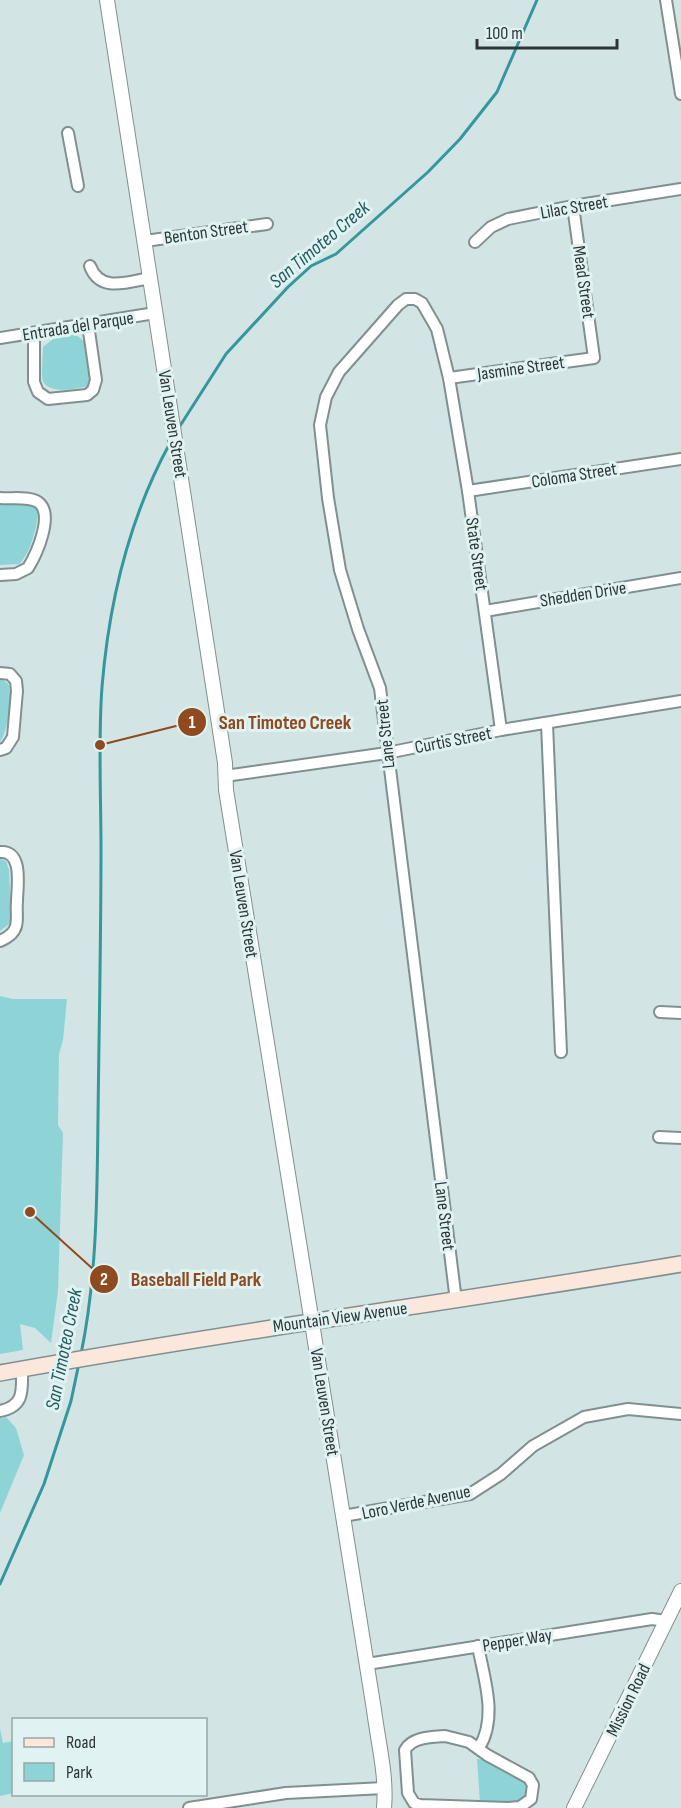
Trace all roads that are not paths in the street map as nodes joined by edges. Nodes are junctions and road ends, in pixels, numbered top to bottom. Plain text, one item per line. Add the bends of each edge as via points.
1 (108, 0) edge
2 (666, 0) edge
3 (681, 94) edge
4 (68, 133) dead end
5 (78, 186) dead end
6 (681, 189) edge
7 (573, 206) junction
8 (267, 224) dead end
9 (144, 241) junction
10 (475, 242) dead end
11 (90, 266) dead end
12 (150, 278) junction
13 (155, 313) junction
14 (88, 324) junction
15 (34, 333) junction
16 (0, 338) edge
17 (594, 358) joint
18 (448, 378) junction
19 (681, 459) edge
20 (468, 491) junction
21 (0, 498) edge
22 (0, 575) edge
23 (681, 578) edge
24 (485, 611) junction
25 (0, 673) edge
26 (681, 701) edge
27 (546, 724) junction
28 (501, 730) junction
29 (0, 750) edge
30 (387, 753) junction
31 (225, 776) junction
32 (0, 852) edge
33 (0, 941) edge
34 (660, 1012) dead end
35 (681, 1013) edge
36 (561, 1052) dead end
37 (659, 1137) dead end
38 (681, 1138) edge
39 (681, 1264) edge
40 (456, 1301) junction
41 (312, 1320) junction
42 (22, 1369) junction
43 (0, 1373) edge
44 (0, 1411) edge
45 (681, 1413) edge
46 (343, 1516) junction
47 (681, 1591) edge
48 (666, 1621) junction
49 (478, 1646) junction
50 (367, 1664) junction
51 (479, 1748) junction
52 (384, 1788) junction
53 (189, 1808) edge
54 (384, 1808) edge
55 (574, 1808) edge

1 - 9 street, Van Leuven Street
2 - 3 street
4 - 5 street
6 - 7 street, Lilac Street
7 - 10 street, Lilac Street via 508,219 491,227
7 - 17 street, Mead Street
8 - 9 street, Benton Street
9 - 12 street, Van Leuven Street
11 - 12 street via 93,276 103,283
12 - 13 street, Van Leuven Street
13 - 14 street, Entrada del Parque
13 - 31 street, Van Leuven Street
14 - 15 street, Entrada del Parque
14 - 15 street via 96,380 87,395 48,399 38,392 34,382
15 - 16 street, Entrada del Parque
17 - 18 street, Jasmine Street
18 - 20 street, State Street
18 - 30 street, Lane Street via 437,329 422,303 406,299 339,372 320,425 340,570 380,688
19 - 20 street, Coloma Street
20 - 24 street, State Street
21 - 22 street via 37,501 46,518 28,568
23 - 24 street, Shedden Drive
24 - 28 street, State Street
25 - 29 street via 10,674 17,691 13,737
26 - 27 street, Curtis Street
27 - 28 street, Curtis Street
27 - 36 street
28 - 30 street, Curtis Street
30 - 31 street, Curtis Street
30 - 40 street, Lane Street
31 - 41 street, Van Leuven Street
32 - 33 street via 13,857 18,868 16,926 9,937
34 - 35 street
37 - 38 street
39 - 40 main road, Mountain View Avenue
40 - 41 main road, Mountain View Avenue
41 - 42 main road, Mountain View Avenue
41 - 46 street, Van Leuven Street
42 - 43 main road, Mountain View Avenue
42 - 44 street via 19,1400 13,1407
45 - 46 street, Loro Verde Avenue via 628,1409 584,1417 534,1446 470,1494
46 - 50 street, Van Leuven Street
47 - 48 street, Mission Road
48 - 49 street, Pepper Way via 652,1618
48 - 55 street, Mission Road
49 - 50 street, Pepper Way
49 - 51 street via 489,1712 487,1731
50 - 52 street, Van Leuven Street
51 - 51 street via 445,1736 407,1745 404,1758 410,1799 420,1805 470,1807 508,1808 528,1803 533,1792 529,1778
52 - 53 street via 286,1793
52 - 54 street, Van Leuven Street

